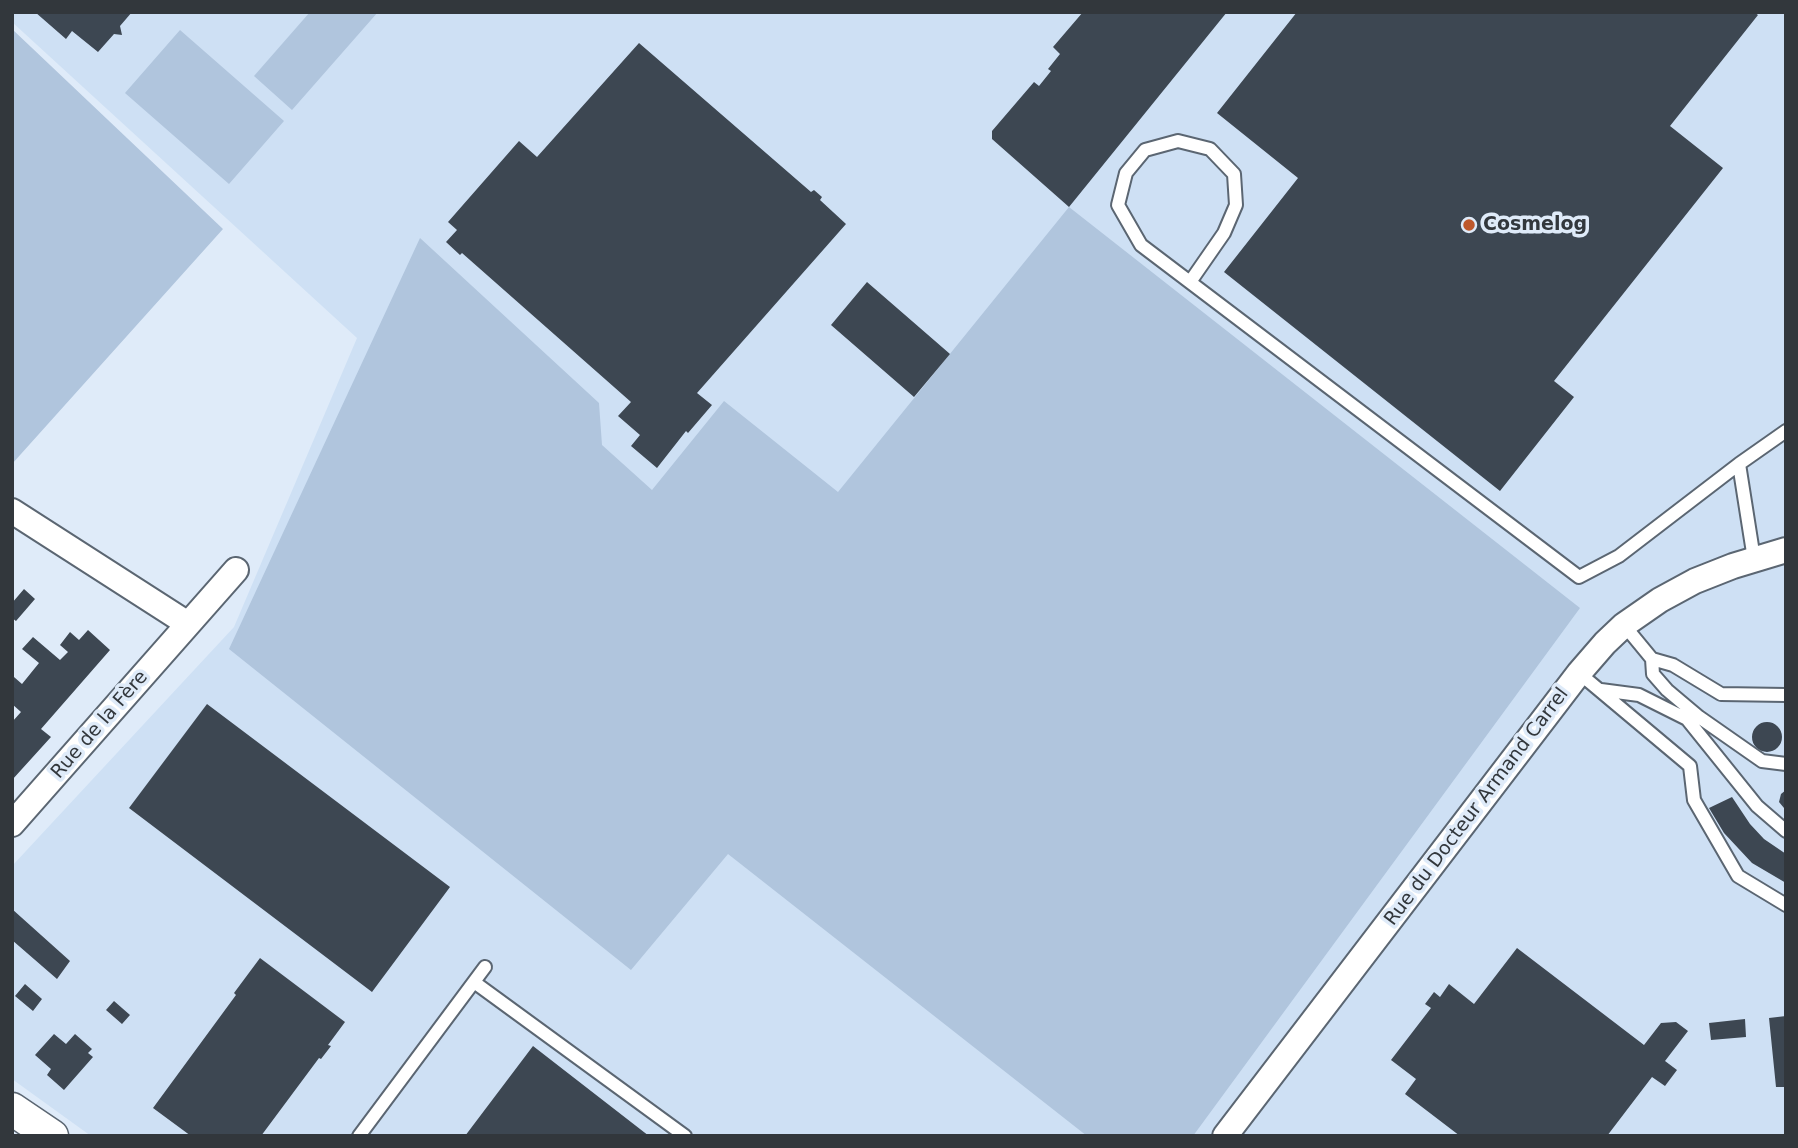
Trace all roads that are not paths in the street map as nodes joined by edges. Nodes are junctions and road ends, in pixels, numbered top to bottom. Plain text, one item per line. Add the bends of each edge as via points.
1 (1190, 282) junction
2 (1786, 430) edge
3 (1739, 464) junction
4 (12, 511) edge
5 (1786, 550) edge
6 (1754, 559) junction
7 (236, 570) dead end
8 (188, 624) junction
9 (1624, 625) junction
10 (1653, 659) junction
11 (1579, 673) junction
12 (1600, 690) junction
13 (1786, 695) edge
14 (1786, 764) edge
15 (12, 824) edge
16 (1786, 831) edge
17 (1786, 905) edge
18 (485, 967) dead end
19 (474, 982) junction
20 (12, 1108) edge
21 (52, 1136) edge
22 (359, 1136) edge
23 (685, 1136) edge
24 (1225, 1136) edge

1 - 1 lane via 1141,245 1118,205 1126,173 1145,150 1178,141 1210,149 1234,174 1236,205 1224,233
1 - 3 lane via 1579,577 1619,556
2 - 3 lane
3 - 6 lane
4 - 8 street
5 - 6 street, Rue du Docteur Armand Carrel
6 - 9 street, Rue du Docteur Armand Carrel via 1695,581
7 - 8 street, Rue de la Fère
8 - 15 street, Rue de la Fère
9 - 10 lane
9 - 11 street, Rue du Docteur Armand Carrel
10 - 13 lane via 1673,665 1721,694
10 - 14 lane via 1653,674 1699,717 1762,761
11 - 12 lane
11 - 24 street, Rue du Docteur Armand Carrel
12 - 16 lane via 1639,695 1687,719 1757,806
12 - 17 lane via 1690,766 1694,800 1738,876
18 - 19 lane
19 - 22 lane
19 - 23 lane
20 - 21 street

